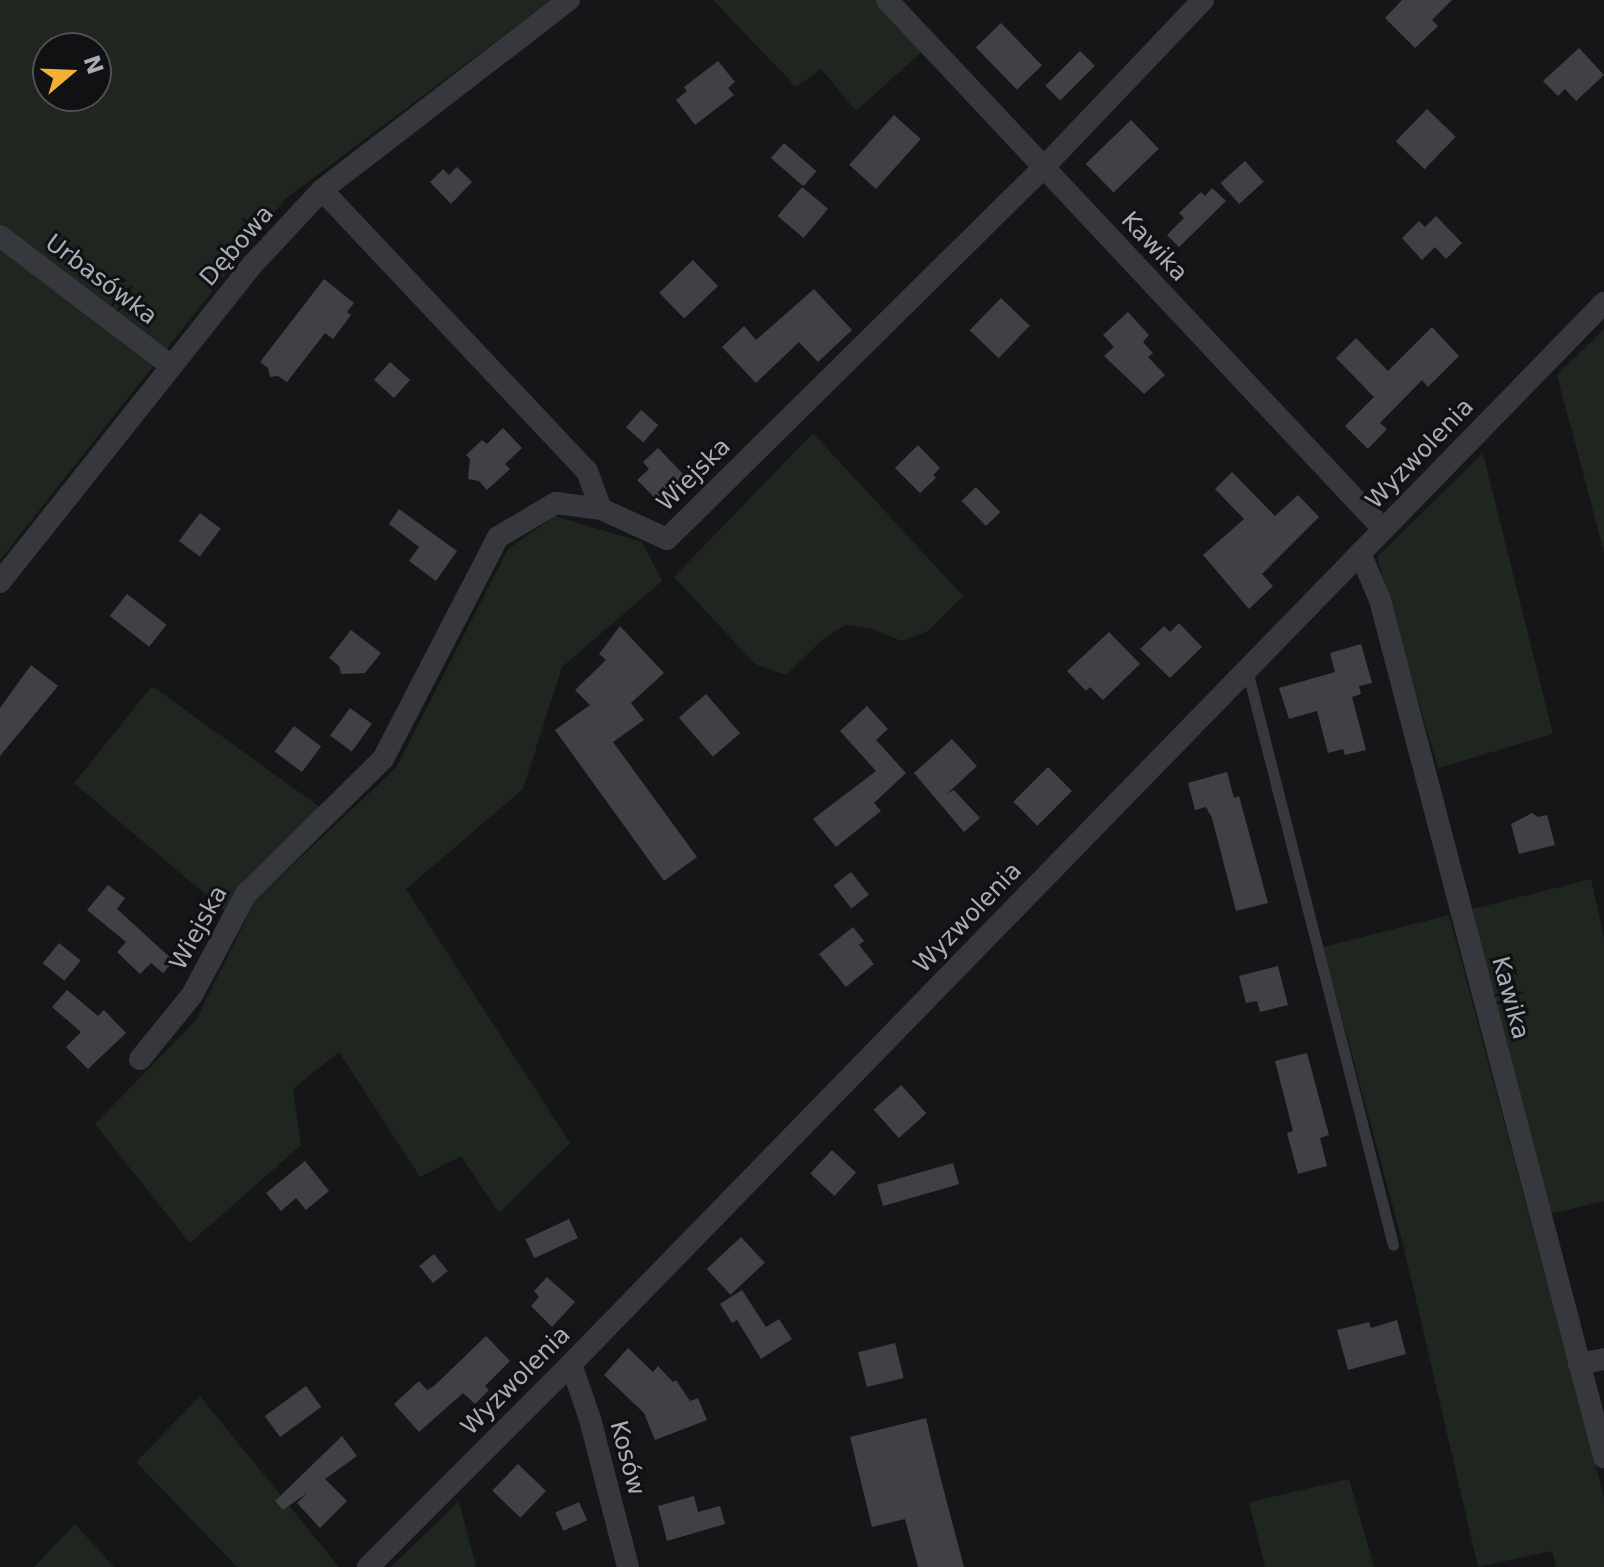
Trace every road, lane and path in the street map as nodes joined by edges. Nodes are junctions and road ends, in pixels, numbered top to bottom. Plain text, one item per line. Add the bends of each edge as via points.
1 (569, 0) edge
2 (887, 0) edge
3 (1203, 0) edge
4 (1044, 167) junction
5 (322, 190) junction
6 (0, 236) edge
7 (1604, 303) edge
8 (170, 365) junction
9 (601, 509) junction
10 (1383, 529) junction
11 (1360, 553) junction
12 (0, 582) edge
13 (1247, 670) junction
14 (140, 1059) dead end
15 (1393, 1245) dead end
16 (1604, 1359) edge
17 (571, 1364) junction
18 (1579, 1364) junction
19 (1604, 1457) edge
20 (368, 1567) edge
21 (628, 1567) edge

1 - 5 street, Dębowa
2 - 4 street, Kawika
3 - 4 street, Wiejska
4 - 9 street, Wiejska via 667,539
4 - 10 street, Kawika
5 - 8 street, Dębowa
5 - 9 street via 587,471
6 - 8 street, Urbasówka
7 - 10 street, Wyzwolenia
8 - 12 street, Dębowa
9 - 14 street, Wiejska via 556,503 498,537 383,759 246,894 192,995
10 - 11 street, Wyzwolenia
11 - 13 street, Wyzwolenia
11 - 18 street, Kawika via 1380,600
13 - 15 lane
13 - 17 street, Wyzwolenia
16 - 18 street
17 - 20 street, Wyzwolenia
17 - 21 street, Kosów
18 - 19 street, Kawika

